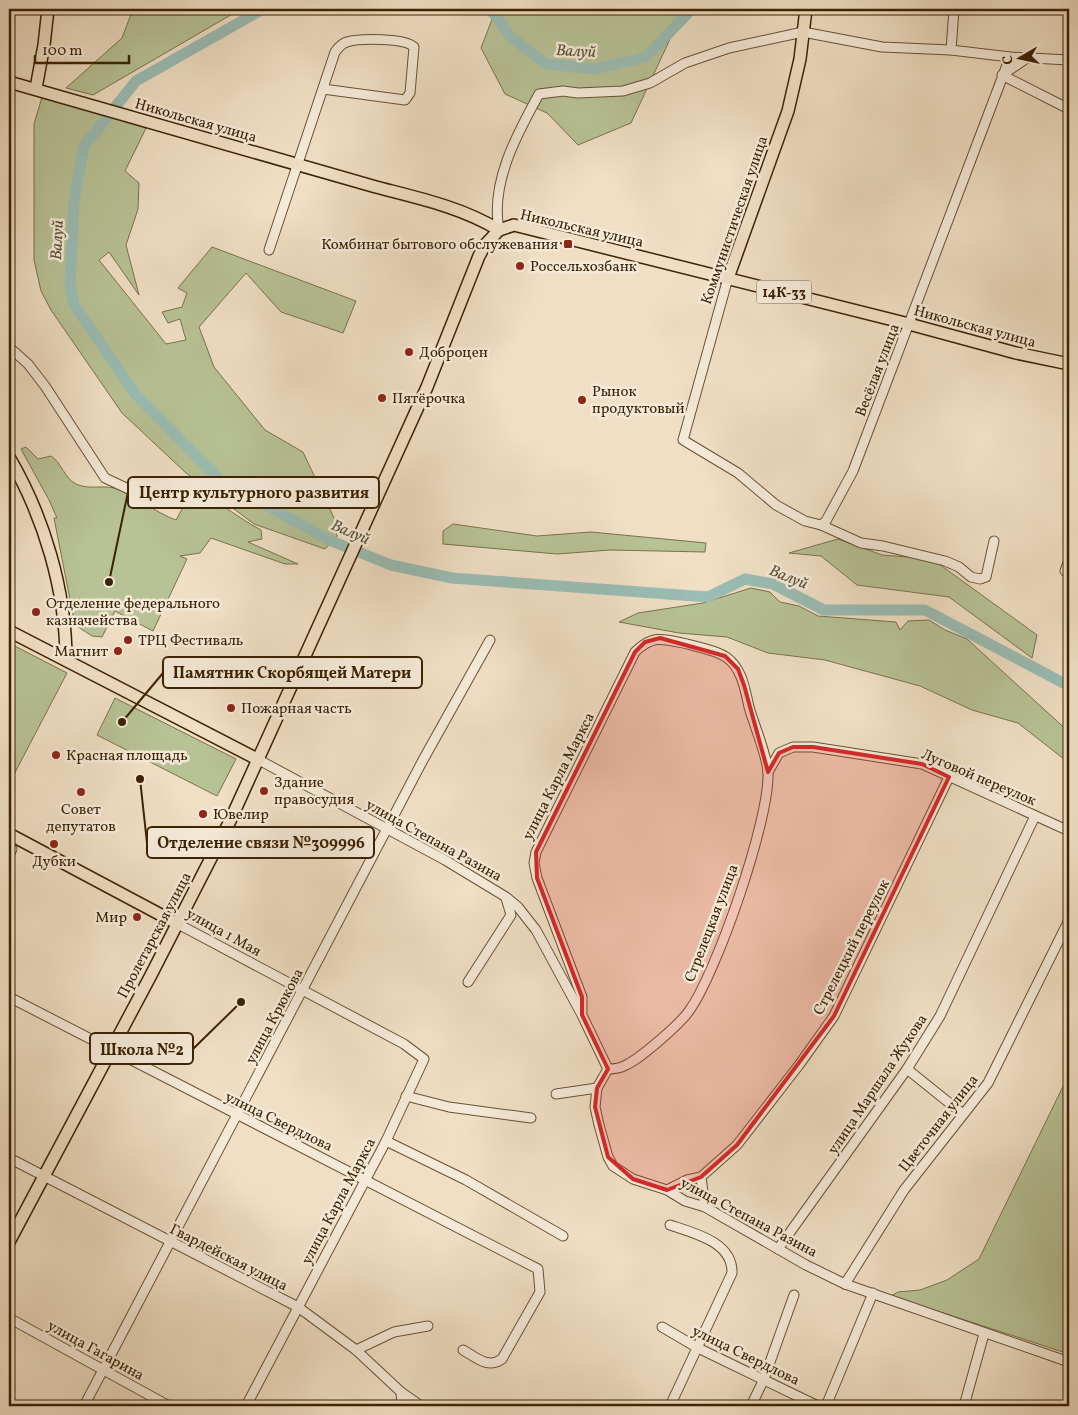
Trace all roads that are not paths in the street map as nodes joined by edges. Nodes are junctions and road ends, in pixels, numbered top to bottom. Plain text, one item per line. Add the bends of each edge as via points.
1 (48, 9) edge
2 (806, 9) edge
3 (954, 9) edge
4 (803, 32) junction
5 (951, 50) junction
6 (1010, 57) junction
7 (1027, 58) junction
8 (1069, 60) edge
9 (1002, 75) junction
10 (9, 82) edge
11 (36, 88) junction
12 (323, 89) junction
13 (1069, 109) edge
14 (297, 165) junction
15 (499, 230) junction
16 (269, 250) dead end
17 (728, 278) junction
18 (909, 324) junction
19 (9, 347) edge
20 (1069, 364) edge
21 (9, 457) edge
22 (148, 498) dead end
23 (822, 525) junction
24 (994, 541) dead end
25 (1069, 560) edge
26 (1065, 571) dead end
27 (9, 631) edge
28 (490, 640) dead end
29 (66, 660) junction
30 (259, 760) junction
31 (768, 772) junction
32 (949, 778) junction
33 (1035, 816) junction
34 (387, 830) junction
35 (1069, 831) edge
36 (9, 834) edge
37 (506, 898) junction
38 (1069, 920) edge
39 (178, 924) junction
40 (468, 982) dead end
41 (303, 992) junction
42 (9, 997) edge
43 (582, 1014) junction
44 (111, 1051) junction
45 (424, 1059) joint
46 (608, 1069) junction
47 (907, 1069) junction
48 (597, 1088) junction
49 (556, 1094) dead end
50 (406, 1096) junction
51 (963, 1114) junction
52 (236, 1115) junction
53 (531, 1118) dead end
54 (386, 1141) junction
55 (9, 1158) edge
56 (44, 1177) junction
57 (701, 1177) junction
58 (365, 1179) junction
59 (667, 1190) junction
60 (705, 1207) junction
61 (670, 1225) dead end
62 (563, 1236) dead end
63 (9, 1242) edge
64 (169, 1242) junction
65 (778, 1249) junction
66 (845, 1284) junction
67 (873, 1293) junction
68 (794, 1295) dead end
69 (298, 1307) junction
70 (9, 1318) edge
71 (428, 1326) dead end
72 (662, 1327) dead end
73 (984, 1334) junction
74 (698, 1348) junction
75 (356, 1350) junction
76 (463, 1350) dead end
77 (1069, 1362) edge
78 (104, 1371) junction
79 (764, 1379) junction
80 (400, 1392) junction
81 (84, 1406) edge
82 (169, 1406) edge
83 (246, 1406) edge
84 (402, 1406) edge
85 (421, 1406) edge
86 (670, 1406) edge
87 (751, 1406) edge
88 (818, 1406) edge
89 (826, 1406) edge
90 (964, 1406) edge

1 - 11 main road
2 - 4 main road, Коммунистическая улица
3 - 5 street
4 - 5 street via 882,47
4 - 15 street via 729,48 685,63 650,83 618,92 539,94 505,166 496,212
4 - 17 main road, Коммунистическая улица via 788,111
5 - 6 street
6 - 7 street
6 - 9 street, Весёлая улица
7 - 8 street
7 - 9 street
9 - 13 street
9 - 18 street, Весёлая улица
10 - 11 main road, Никольская улица
11 - 14 main road, Никольская улица
12 - 12 street via 335,52 345,42 401,41 414,46 410,93 405,100
12 - 14 street
14 - 15 main road, Никольская улица via 436,202 479,217
14 - 16 street
15 - 17 main road, Никольская улица / 14К-33 via 514,225
15 - 30 main road, Пролетарская улица via 479,256 426,387
17 - 18 main road, Никольская улица / 14К-33
17 - 23 street, Коммунистическая улица via 683,440 738,473 776,505 805,522
18 - 20 main road, Никольская улица / 14К-33 via 1016,354
18 - 23 street, Весёлая улица via 853,471
19 - 22 street via 45,386 104,478
21 - 29 main road via 34,506 46,539 63,620
23 - 24 street via 861,543 945,561 980,579 986,577
25 - 26 street
27 - 29 main road, улица Степана Разина
28 - 34 street, улица Крюкова
29 - 30 main road, улица Степана Разина
30 - 34 street, улица Степана Разина
30 - 39 main road, Пролетарская улица
31 - 32 street, Луговой переулок via 779,753 793,747 813,747 922,764
31 - 43 street, улица Карла Маркса via 744,685 738,669 725,656 660,638 645,642 635,652 536,852 534,863 582,997
31 - 46 street, Стрелецкая улица via 762,814 740,892 707,980 689,1012 657,1042 627,1065
32 - 33 street, Луговой переулок
32 - 57 street, Стрелецкий переулок via 834,1016 737,1144
33 - 35 street, Луговой переулок
33 - 47 street, улица Маршала Жукова via 940,1016
34 - 37 street, улица Степана Разина via 445,860
34 - 41 street, улица Крюкова
36 - 39 main road, улица 1 Мая
37 - 40 street via 511,915
37 - 43 street, улица Степана Разина via 536,930
38 - 51 street, Цветочная улица via 988,1083
39 - 41 street, улица 1 Мая
39 - 44 main road, Пролетарская улица
41 - 45 street, улица 1 Мая via 404,1044
41 - 52 street, улица Крюкова
42 - 44 street, улица Свердлова
43 - 46 street, улица Степана Разина
44 - 52 street, улица Свердлова
44 - 56 main road, Пролетарская улица
45 - 50 street, улица Карла Маркса
46 - 48 street, улица Степана Разина
47 - 51 street
47 - 65 street, улица Маршала Жукова
48 - 49 street
48 - 59 street, улица Степана Разина via 595,1107 598,1125 613,1166 633,1179
50 - 53 street via 449,1107
50 - 54 street, улица Карла Маркса
51 - 66 street, Цветочная улица via 904,1190
52 - 58 street, улица Свердлова
52 - 64 street, улица Крюкова
54 - 58 street, улица Карла Маркса
54 - 62 street via 466,1180
55 - 56 street, Гвардейская улица
56 - 63 main road, Пролетарская улица
56 - 64 street, Гвардейская улица
57 - 59 street, Стрелецкий переулок
57 - 60 street
58 - 69 street, улица Карла Маркса
58 - 76 street, улица Свердлова via 538,1268 540,1292 502,1358 495,1364 488,1364
59 - 60 street, улица Степана Разина
60 - 65 street, улица Степана Разина
61 - 74 street via 702,1236 726,1252 732,1266 732,1273
64 - 69 street, Гвардейская улица
64 - 78 street, улица Крюкова
65 - 66 street, улица Степана Разина
66 - 67 street, улица Степана Разина
67 - 73 street, улица Степана Разина
67 - 89 street
68 - 79 street
69 - 75 street, Гвардейская улица
69 - 83 street, улица Карла Маркса
70 - 78 street, улица Гагарина
71 - 75 street via 394,1332
72 - 74 street, улица Свердлова
73 - 77 street, улица Степана Разина
73 - 90 street
74 - 79 street, улица Свердлова
74 - 86 street
75 - 80 street, Гвардейская улица
78 - 81 street, улица Крюкова
78 - 82 street, улица Гагарина
79 - 87 street
79 - 88 street, улица Свердлова
80 - 84 street
80 - 85 street, Гвардейская улица

